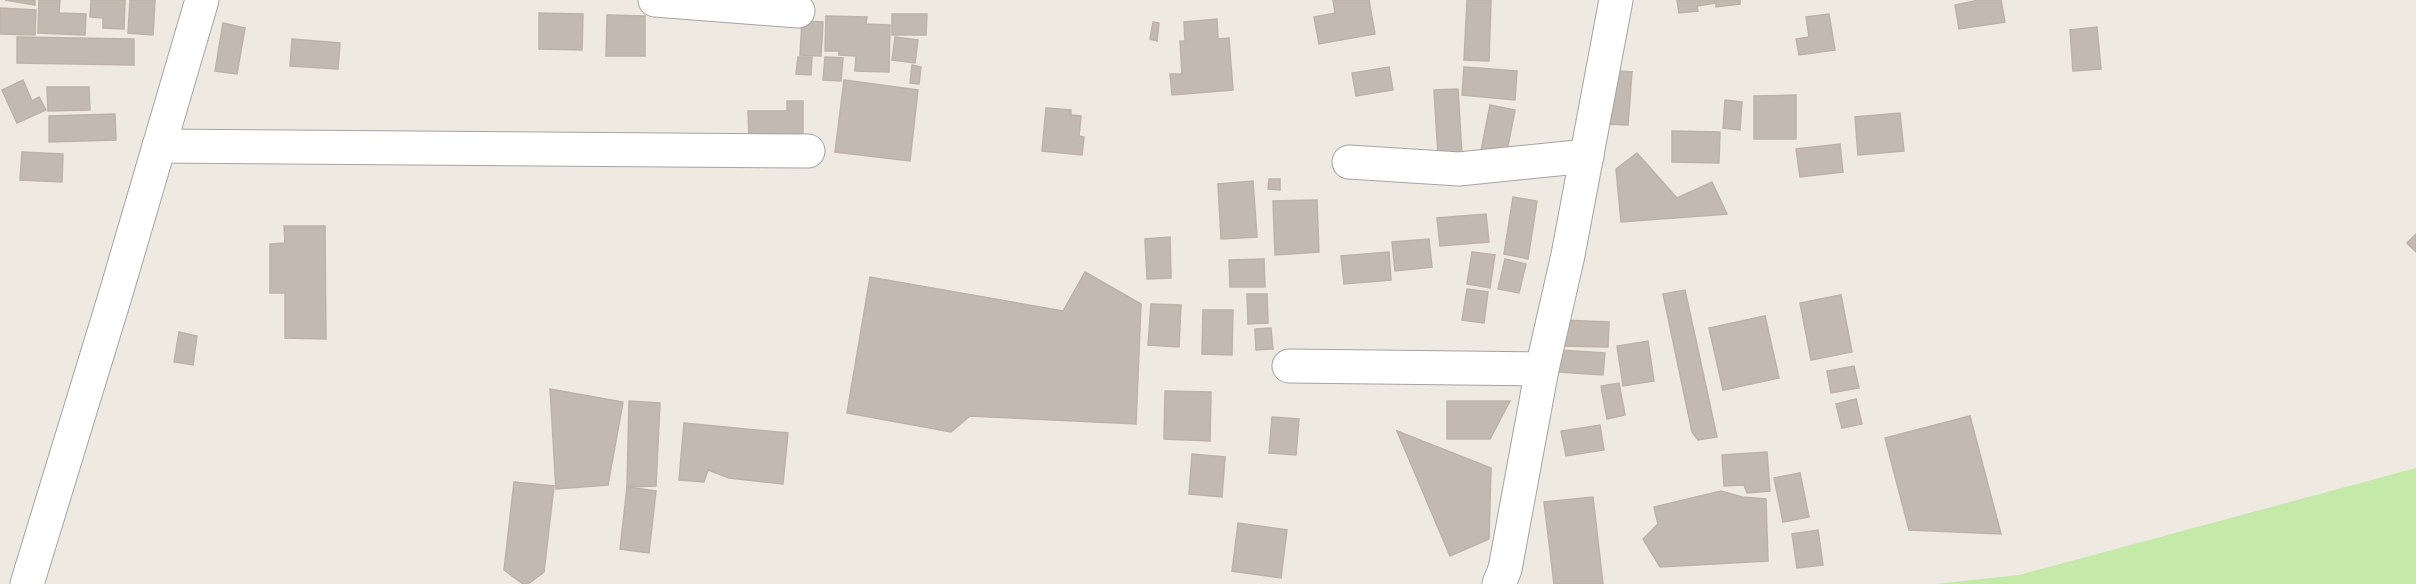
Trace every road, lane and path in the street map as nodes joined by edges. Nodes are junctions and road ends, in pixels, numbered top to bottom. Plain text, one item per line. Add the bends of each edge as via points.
1 (202, 0) edge
2 (655, 0) edge
3 (1616, 0) edge
4 (798, 11) dead end
5 (159, 146) junction
6 (807, 151) dead end
7 (1587, 156) junction
8 (1350, 162) dead end
9 (1289, 366) dead end
10 (1542, 369) junction
11 (27, 584) edge
12 (1499, 584) edge

1 - 5 street
2 - 4 street
3 - 7 street
5 - 6 street
5 - 11 street
7 - 8 street via 1459,169
7 - 10 street
9 - 10 street
10 - 12 street

